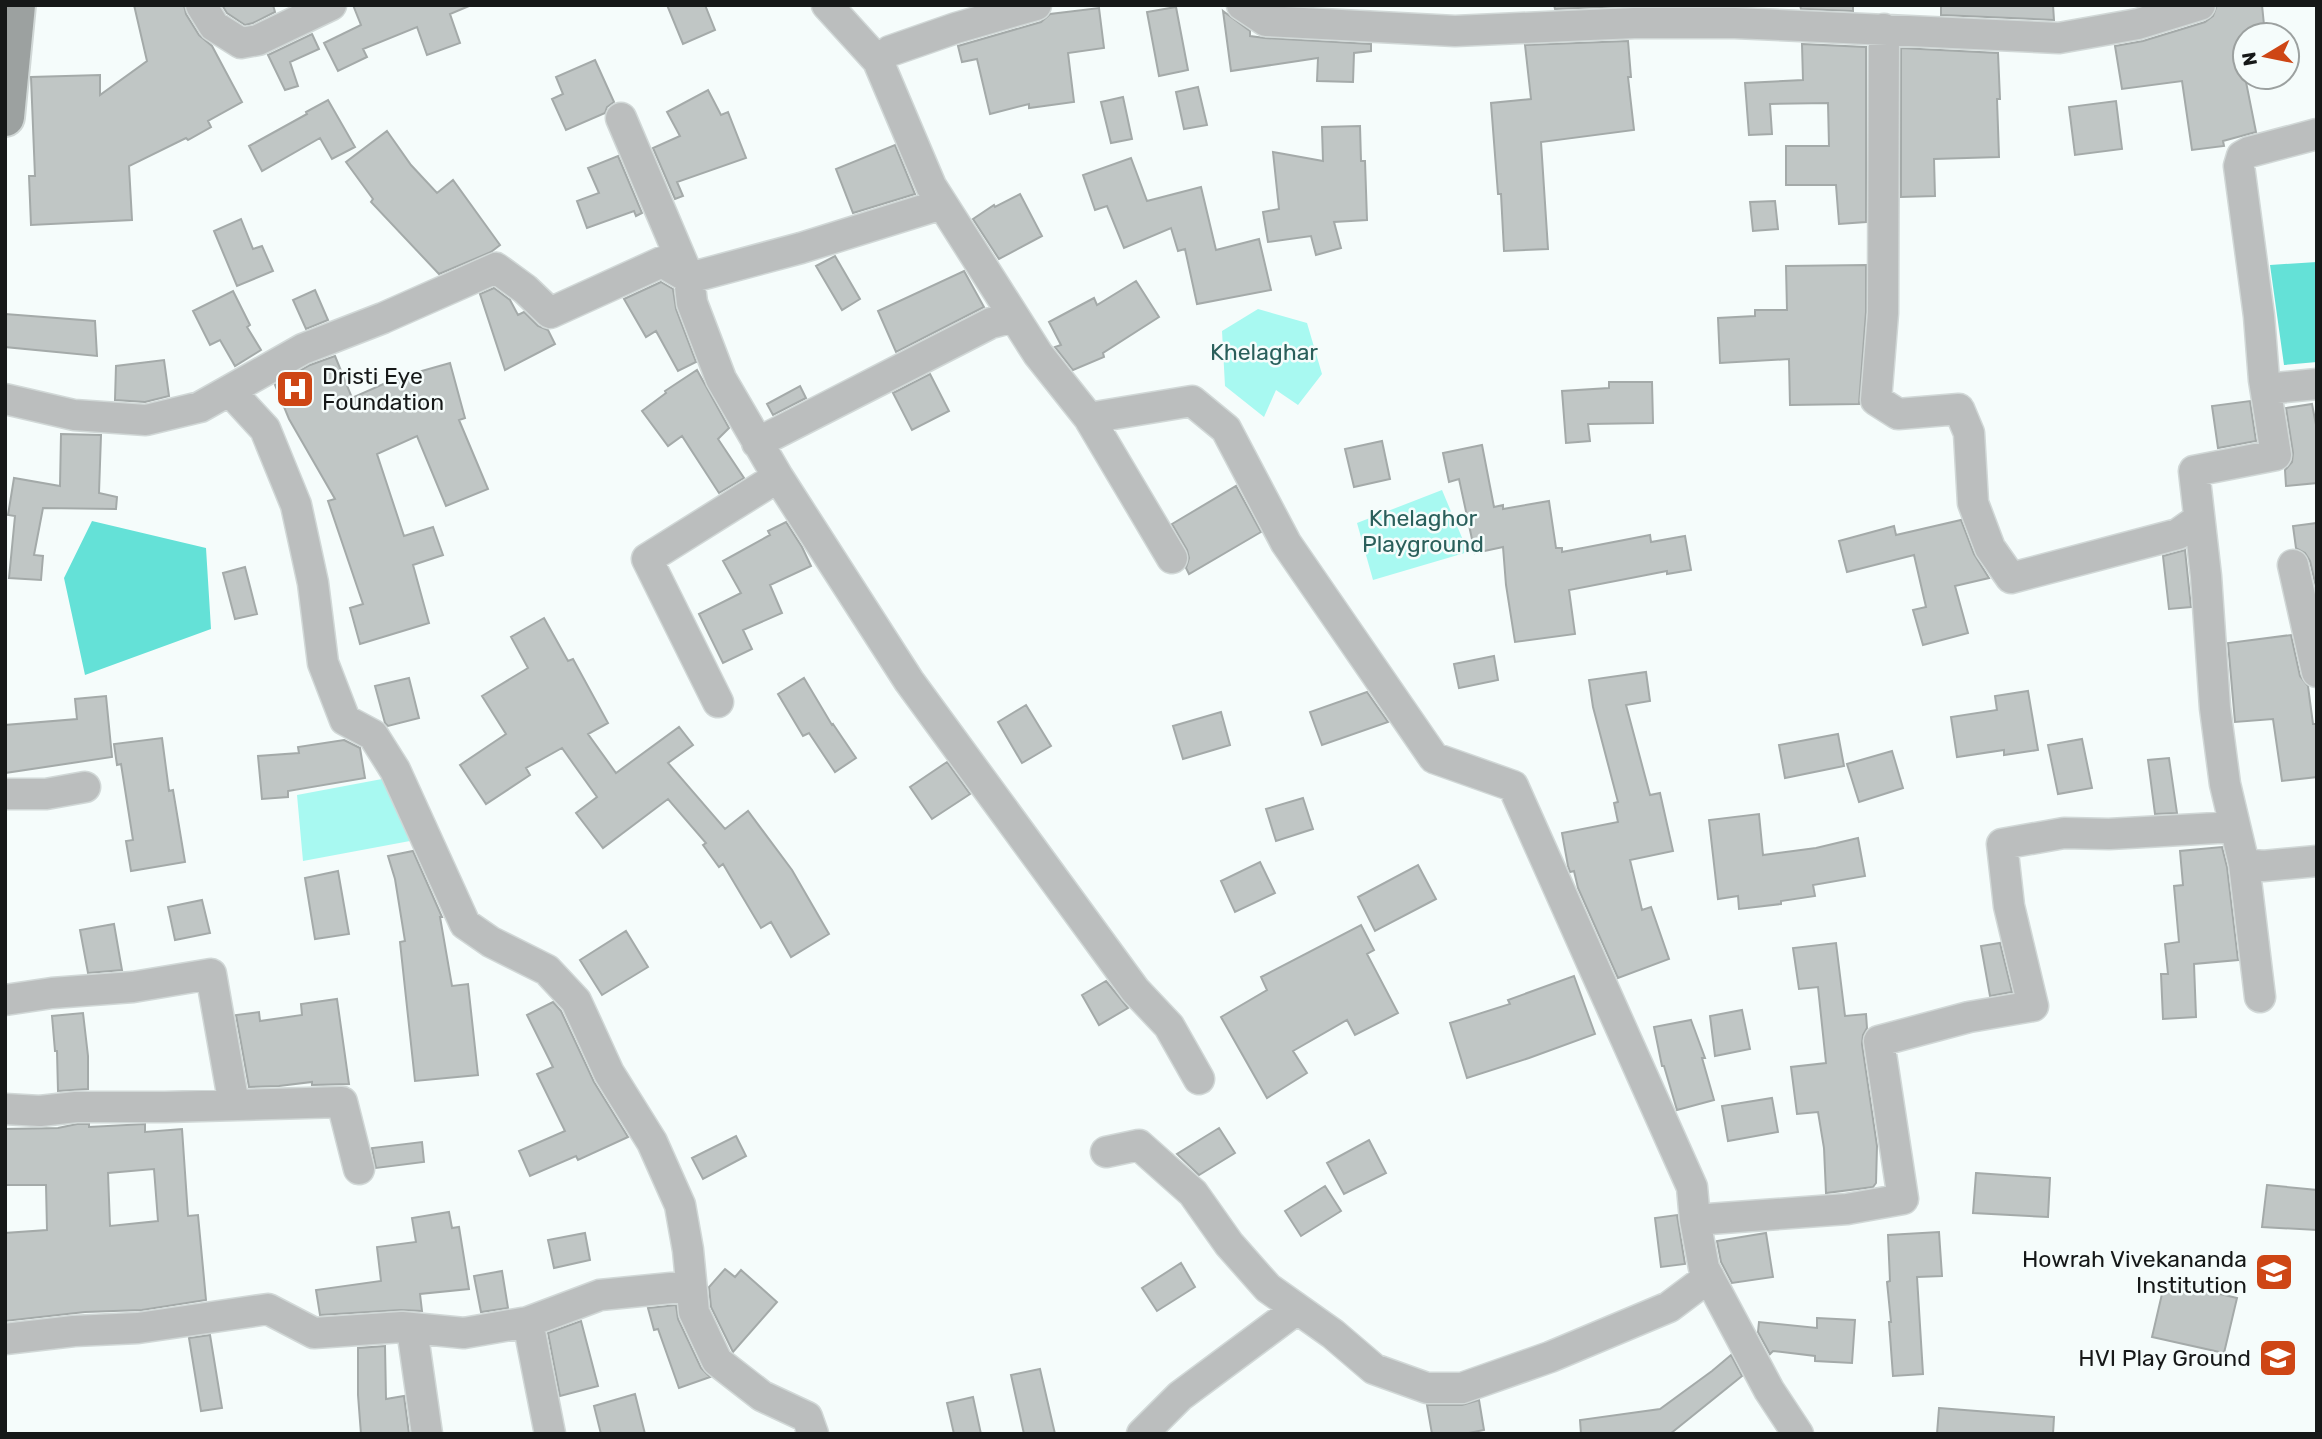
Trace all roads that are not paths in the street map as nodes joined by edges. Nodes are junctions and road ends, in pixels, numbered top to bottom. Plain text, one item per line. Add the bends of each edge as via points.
1 (16, 5) edge
2 (201, 5) edge
3 (331, 5) edge
4 (827, 5) edge
5 (1036, 5) edge
6 (1242, 5) edge
7 (2200, 5) edge
8 (1634, 14) edge
9 (1823, 16) edge
10 (1884, 29) junction
11 (878, 61) junction
12 (5, 117) edge
13 (621, 118) dead end
14 (2317, 134) edge
15 (942, 204) junction
16 (689, 278) junction
17 (1014, 317) junction
18 (2317, 384) edge
19 (2266, 389) junction
20 (230, 391) junction
21 (5, 399) edge
22 (1089, 418) junction
23 (757, 443) junction
24 (778, 477) junction
25 (2199, 519) junction
26 (1172, 558) dead end
27 (2292, 565) dead end
28 (2317, 672) edge
29 (718, 702) dead end
30 (85, 787) dead end
31 (5, 794) edge
32 (2235, 827) junction
33 (2317, 861) edge
34 (2244, 864) junction
35 (2260, 997) dead end
36 (5, 1000) edge
37 (1199, 1079) dead end
38 (234, 1104) junction
39 (5, 1109) edge
40 (1106, 1152) dead end
41 (359, 1169) dead end
42 (1695, 1220) junction
43 (1709, 1277) junction
44 (691, 1286) junction
45 (1297, 1309) junction
46 (528, 1322) junction
47 (412, 1329) junction
48 (5, 1339) edge
49 (427, 1434) edge
50 (550, 1434) edge
51 (813, 1434) edge
52 (1142, 1434) edge
53 (1798, 1434) edge

1 - 12 main road
2 - 3 street via 214,26 241,43 258,40
4 - 11 street
5 - 11 street via 943,32 890,51
6 - 8 street via 1266,21 1455,31
7 - 10 street via 2138,24 2059,38
8 - 9 street via 1735,23
9 - 10 street
10 - 25 street via 1883,313 1877,400 1898,414 1959,408 1969,433 1973,503 1990,548 2011,578 2178,534
11 - 15 street
13 - 16 street
14 - 19 street via 2249,152 2239,166
15 - 16 street
15 - 17 street
16 - 20 street via 662,262 550,313 496,268 303,349
16 - 23 street via 692,303 721,379
17 - 22 street
17 - 23 street via 991,323
18 - 19 street
19 - 25 street via 2276,455 2194,471
20 - 21 street via 200,407 146,421 74,415
20 - 44 street via 265,429 296,505 313,583 323,663 345,720 373,735 395,770 465,924 547,970 576,1001 609,1073 652,1142 680,1205
22 - 26 street
22 - 42 street via 1192,401 1226,429 1286,543 1433,758 1513,786 1692,1187
23 - 24 street
24 - 29 street via 647,559
24 - 37 street via 909,681 1135,990 1169,1026
25 - 32 street via 2215,708
27 - 28 street
30 - 31 street via 46,794
32 - 34 street
32 - 42 street via 2064,833 2002,844 2009,906 2033,1006 1879,1041 1903,1199 1847,1209
33 - 34 street
34 - 35 street
36 - 38 street via 211,974
38 - 39 street
38 - 41 street via 342,1102
40 - 45 street via 1139,1145 1193,1193 1268,1287
42 - 43 street
43 - 45 street via 1669,1307 1462,1388 1427,1388 1374,1369
43 - 53 street via 1769,1390
44 - 46 street via 600,1295
44 - 51 street via 694,1312 718,1361 762,1396 807,1418
45 - 52 street via 1180,1396
46 - 47 street via 464,1333
46 - 50 street
47 - 48 street via 314,1333 268,1308 138,1328
47 - 49 street

